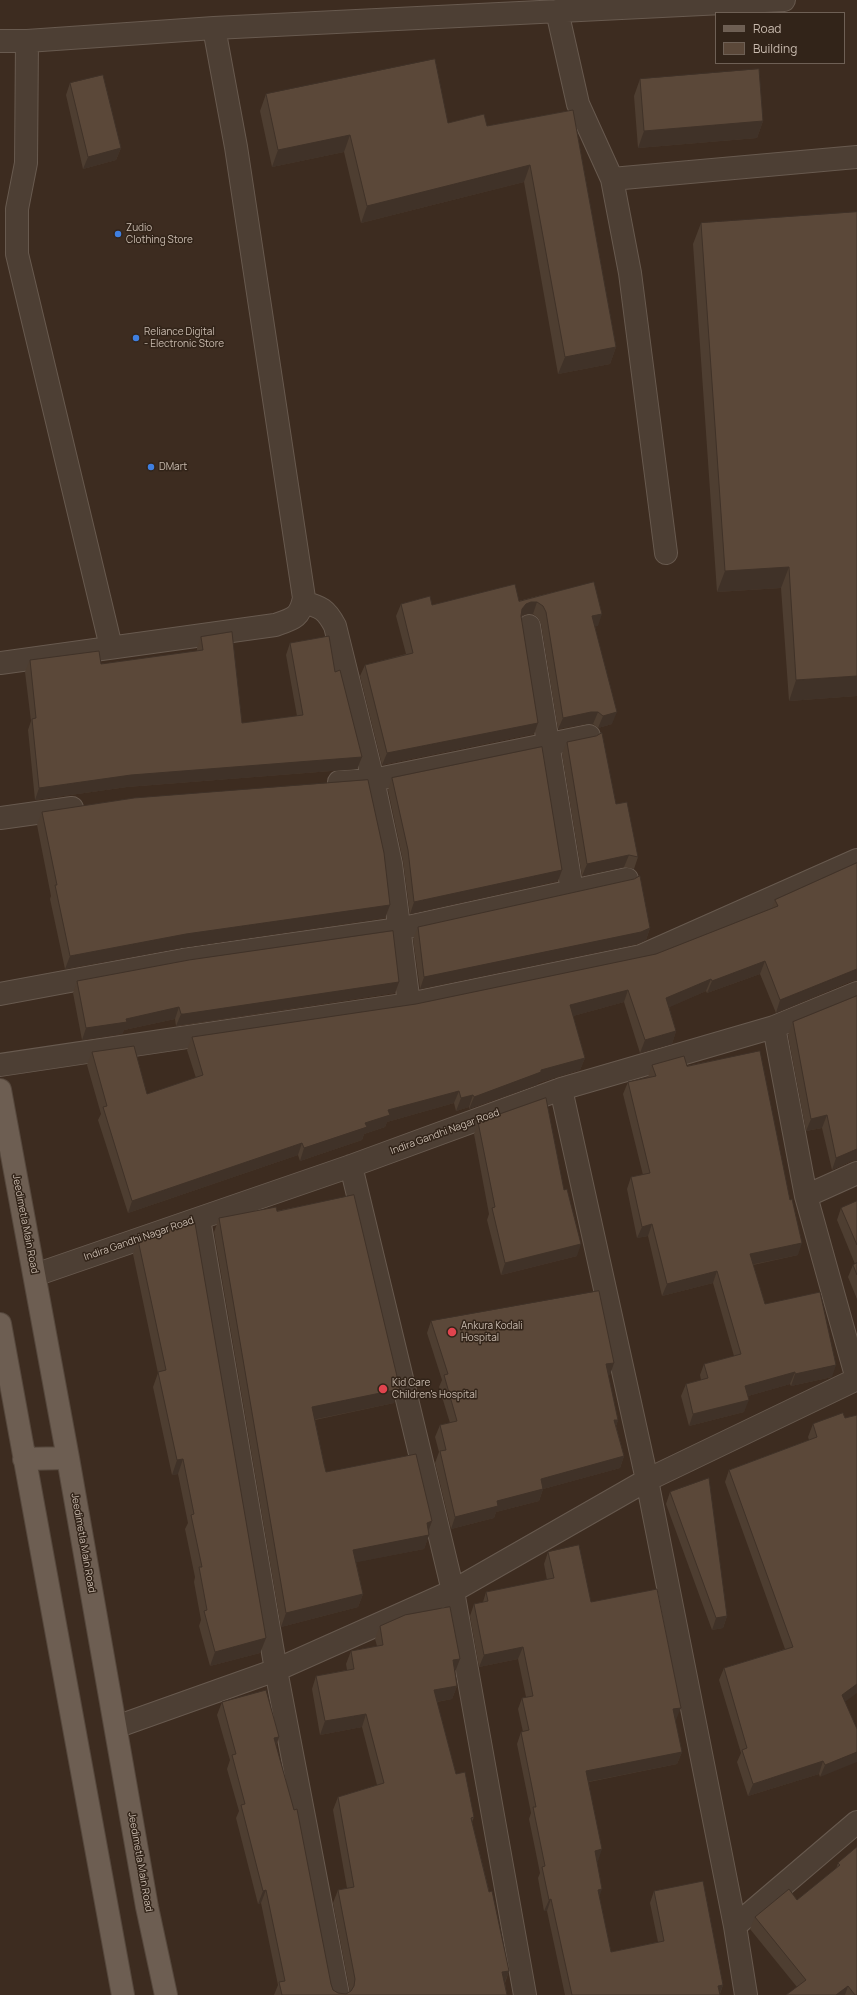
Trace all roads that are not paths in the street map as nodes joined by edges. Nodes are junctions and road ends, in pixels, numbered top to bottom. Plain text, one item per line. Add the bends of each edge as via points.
1 (784, 0) edge
2 (557, 11) junction
3 (214, 28) junction
4 (0, 41) edge
5 (27, 41) junction
6 (857, 157) edge
7 (612, 179) junction
8 (666, 553) dead end
9 (303, 602) junction
10 (529, 626) dead end
11 (111, 648) junction
12 (0, 663) edge
13 (589, 736) edge
14 (548, 744) junction
15 (373, 780) junction
16 (318, 784) edge
17 (91, 805) edge
18 (0, 818) edge
19 (857, 860) edge
20 (627, 879) edge
21 (572, 891) junction
22 (399, 929) junction
23 (857, 993) edge
24 (0, 994) edge
25 (409, 1004) junction
26 (774, 1027) junction
27 (0, 1065) edge
28 (561, 1089) junction
29 (0, 1090) edge
30 (351, 1166) junction
31 (857, 1173) edge
32 (806, 1196) junction
33 (199, 1219) junction
34 (34, 1275) junction
35 (0, 1324) edge
36 (857, 1379) edge
37 (68, 1458) junction
38 (24, 1459) junction
39 (647, 1480) junction
40 (453, 1591) junction
41 (276, 1670) junction
42 (116, 1727) junction
43 (857, 1822) edge
44 (735, 1926) junction
45 (122, 1995) edge
46 (166, 1995) edge
47 (338, 1995) edge
48 (525, 1995) edge
49 (746, 1995) edge

1 - 2 street
2 - 3 street
2 - 7 street via 578,104
3 - 5 street
3 - 9 street via 236,147
4 - 5 street
5 - 11 street via 26,163 17,209 17,254
6 - 7 street
7 - 8 street via 630,273
9 - 11 street via 301,611 292,619 275,624
9 - 15 street via 320,607 328,613 335,626
10 - 14 street
11 - 12 street
13 - 14 street
14 - 15 street
14 - 21 street
15 - 16 street
15 - 22 street via 391,864
17 - 18 street
19 - 25 street via 641,956
20 - 21 street
21 - 22 street
22 - 24 street via 183,960
22 - 25 street
23 - 26 street, Indira Gandhi Nagar Road
25 - 27 street
26 - 28 street, Indira Gandhi Nagar Road
26 - 32 street
28 - 30 street, Indira Gandhi Nagar Road
28 - 39 street
29 - 34 main road, Jeedimetla Main Road
30 - 33 street, Indira Gandhi Nagar Road
30 - 40 street
31 - 32 street
32 - 36 street
33 - 34 street, Indira Gandhi Nagar Road
33 - 41 street
34 - 37 main road, Jeedimetla Main Road
35 - 38 main road
36 - 39 street
37 - 38 main road
37 - 42 main road, Jeedimetla Main Road
38 - 45 main road
39 - 40 street
39 - 44 street
40 - 41 street
40 - 48 street
41 - 42 street
41 - 47 street
42 - 46 main road, Jeedimetla Main Road via 147,1907
43 - 44 street
44 - 49 street

